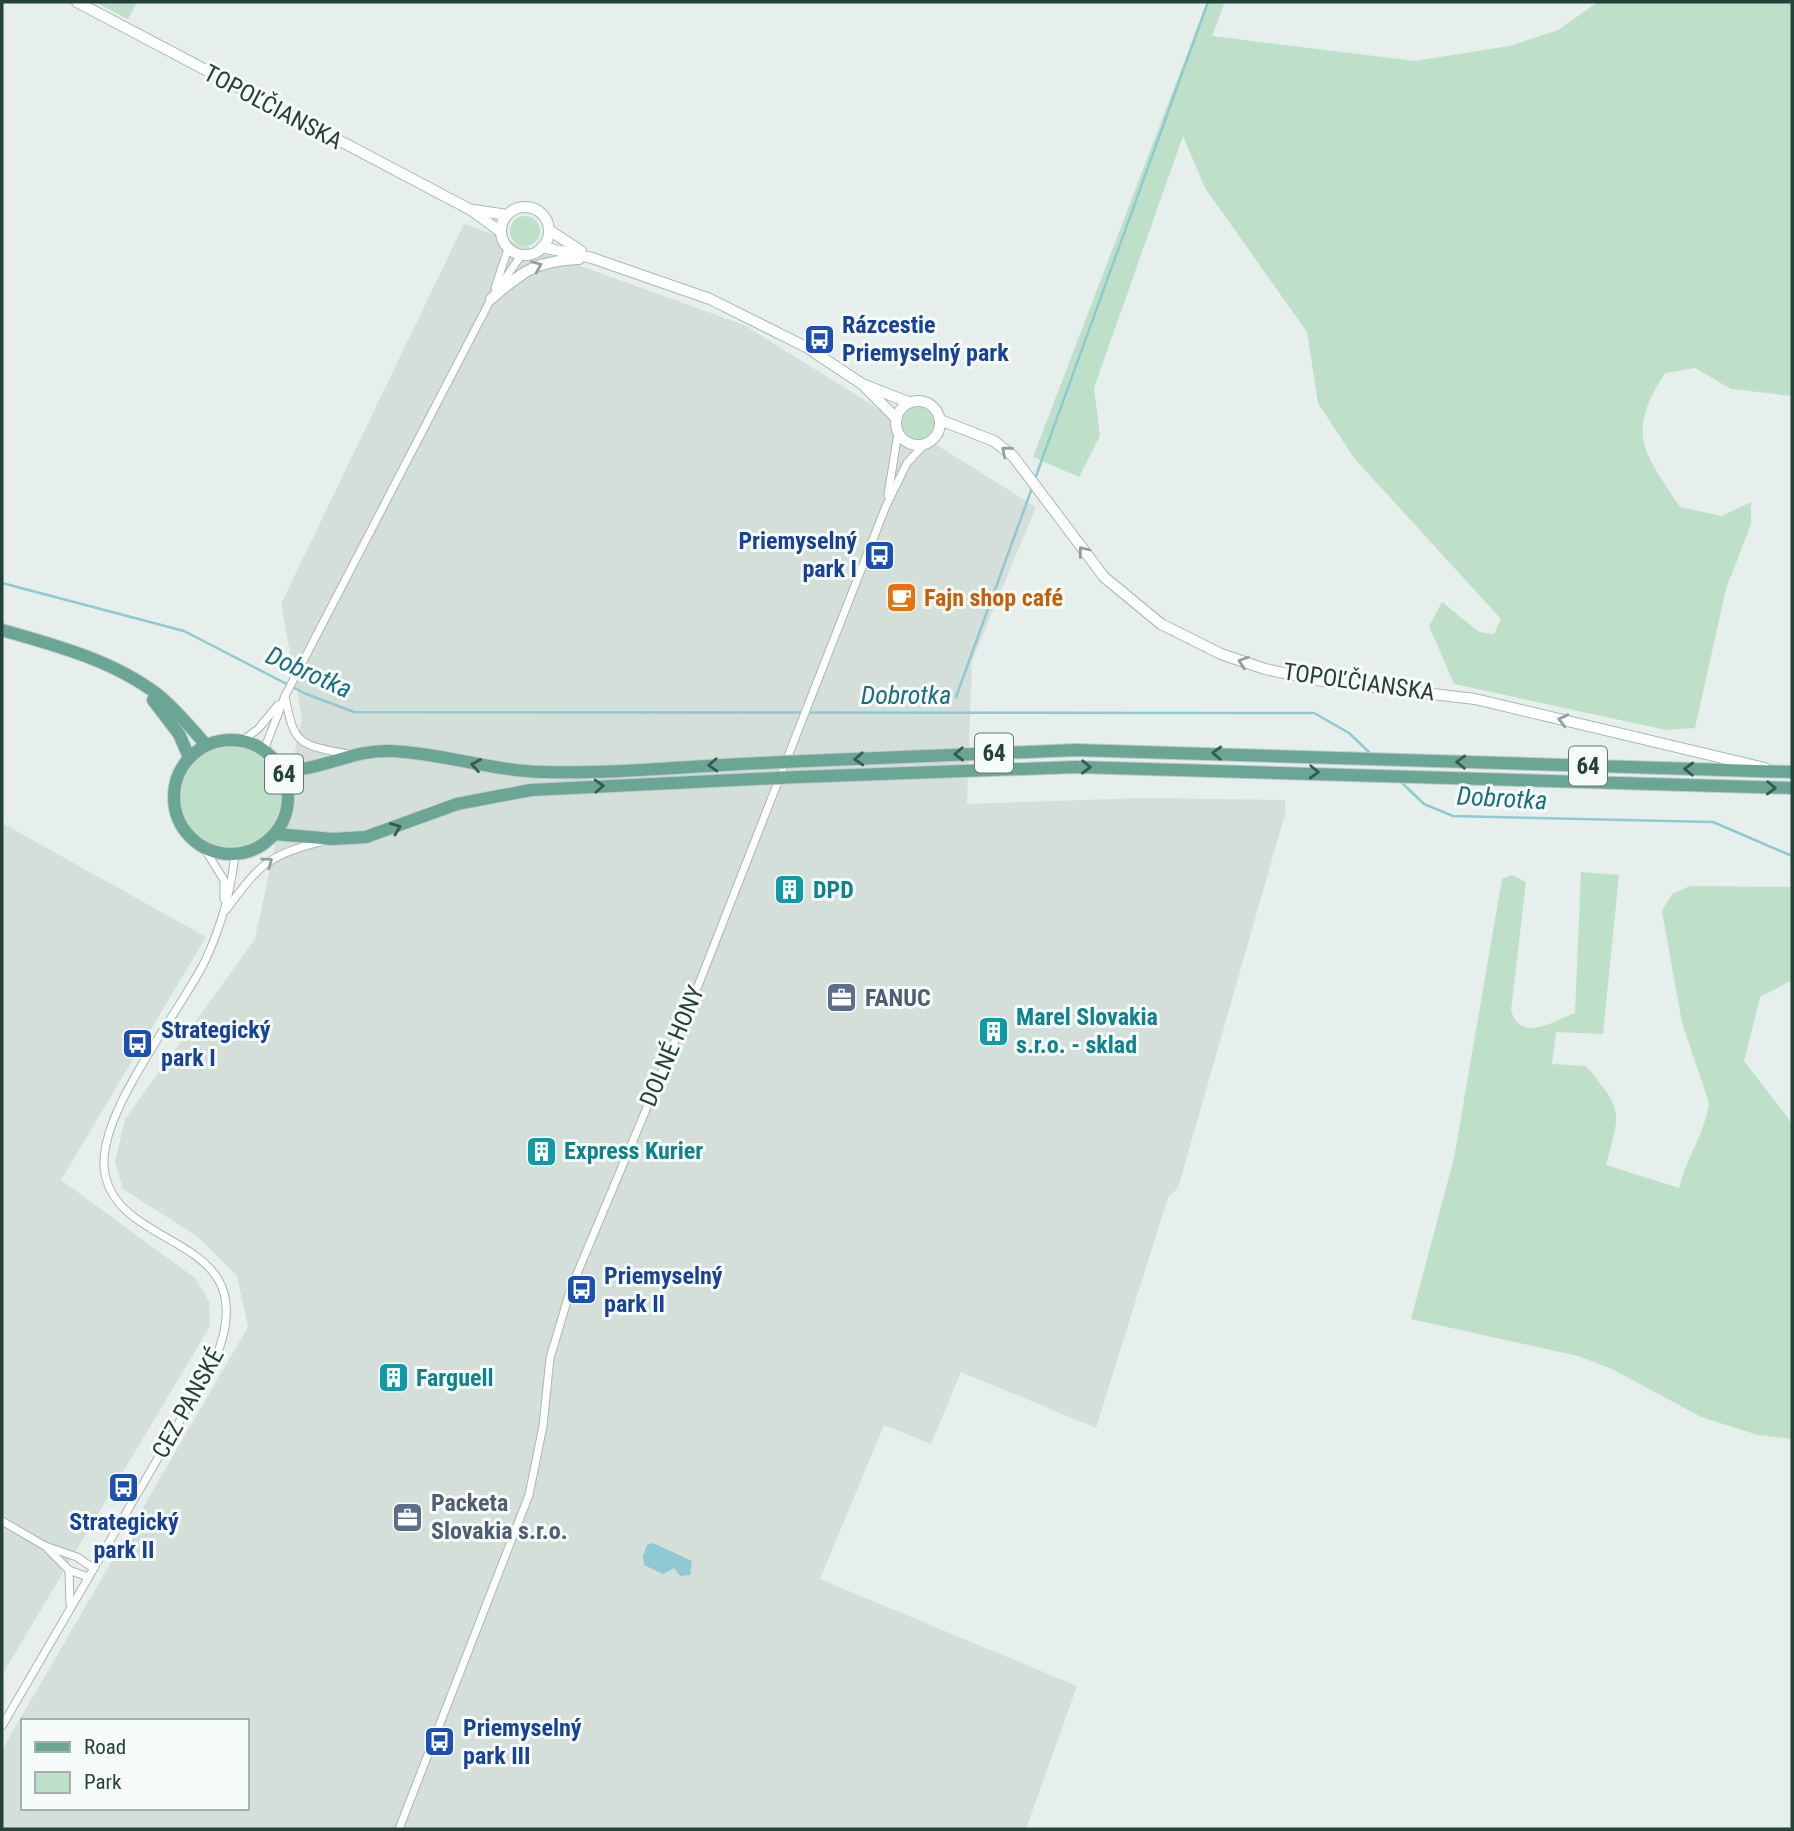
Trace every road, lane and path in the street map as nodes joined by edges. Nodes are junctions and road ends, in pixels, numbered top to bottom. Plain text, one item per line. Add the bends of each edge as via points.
1 (78, 2) edge
2 (471, 210) junction
3 (507, 215) junction
4 (549, 230) junction
5 (500, 232) junction
6 (542, 247) junction
7 (508, 249) junction
8 (522, 254) junction
9 (592, 258) junction
10 (491, 299) junction
11 (862, 384) junction
12 (908, 402) junction
13 (896, 418) junction
14 (940, 420) junction
15 (898, 433) junction
16 (924, 444) junction
17 (886, 506) junction
18 (2, 630) edge
19 (142, 686) junction
20 (285, 696) junction
21 (243, 740) junction
22 (206, 745) junction
23 (264, 750) junction
24 (348, 755) junction
25 (190, 757) junction
26 (282, 770) junction
27 (1787, 772) edge
28 (1792, 788) edge
29 (275, 834) junction
30 (333, 838) junction
31 (204, 848) junction
32 (235, 854) junction
33 (223, 914) junction
34 (2, 1521) edge
35 (45, 1546) junction
36 (93, 1568) junction
37 (69, 1570) junction
38 (88, 1577) junction
39 (70, 1607) junction
40 (2, 1726) edge
41 (399, 1829) edge

1 - 2 street, TOPOĽČIANSKA
2 - 3 street, TOPOĽČIANSKA
2 - 5 street, TOPOĽČIANSKA
3 - 4 street, TOPOĽČIANSKA via 514,209 533,208 541,213
3 - 5 street
4 - 6 street
4 - 9 street, TOPOĽČIANSKA
5 - 7 street, TOPOĽČIANSKA
6 - 8 street
6 - 9 street, TOPOĽČIANSKA
7 - 8 street
7 - 10 street
8 - 10 street
10 -> 9 street via 517,276 544,262
9 - 11 street, TOPOĽČIANSKA via 752,317
10 - 20 street
11 - 12 street, TOPOĽČIANSKA
11 - 13 street, TOPOĽČIANSKA
12 - 13 street
12 - 14 street via 929,403
13 - 15 street
14 - 16 street via 936,436
27 -> 14 street, TOPOĽČIANSKA via 1486,701 1322,681 1221,654 1161,624 1104,577 1013,456 994,441
15 - 16 street via 909,443
15 - 17 street, DOLNÉ HONY
16 - 17 street, DOLNÉ HONY via 907,463
17 - 41 street, DOLNÉ HONY via 698,986 570,1288 550,1357 541,1439 528,1495
18 - 19 main road via 71,650
19 - 22 main road via 156,694
19 - 25 main road via 179,734
20 - 21 street
20 - 23 street
20 - 24 street via 298,740
21 - 22 main road, 64
21 - 23 main road, 64
22 - 25 main road, 64
23 - 26 main road, 64
24 - 26 main road, 64 via 306,770
27 -> 24 main road, 64, bridge via 1076,750 544,772 497,769 394,751
25 - 31 main road, 64 via 178,775 174,804 186,832
26 - 29 main road, 64 via 288,803
30 -> 28 main road, 64, bridge via 366,837 457,804 531,790 1076,766
29 - 30 main road, 64
29 - 32 main road via 264,844
33 -> 30 street via 270,859
31 - 32 main road
31 - 33 street via 224,880
32 - 33 street
33 - 36 street, CEZ PANSKÉ via 204,964 114,1116 104,1145 105,1174 118,1202 193,1253 220,1281 226,1309 225,1338
34 - 35 street
35 - 36 street
35 - 37 street
36 - 38 street, CEZ PANSKÉ
37 - 38 street
37 - 39 street
38 - 39 street, CEZ PANSKÉ
39 - 40 street, CEZ PANSKÉ

